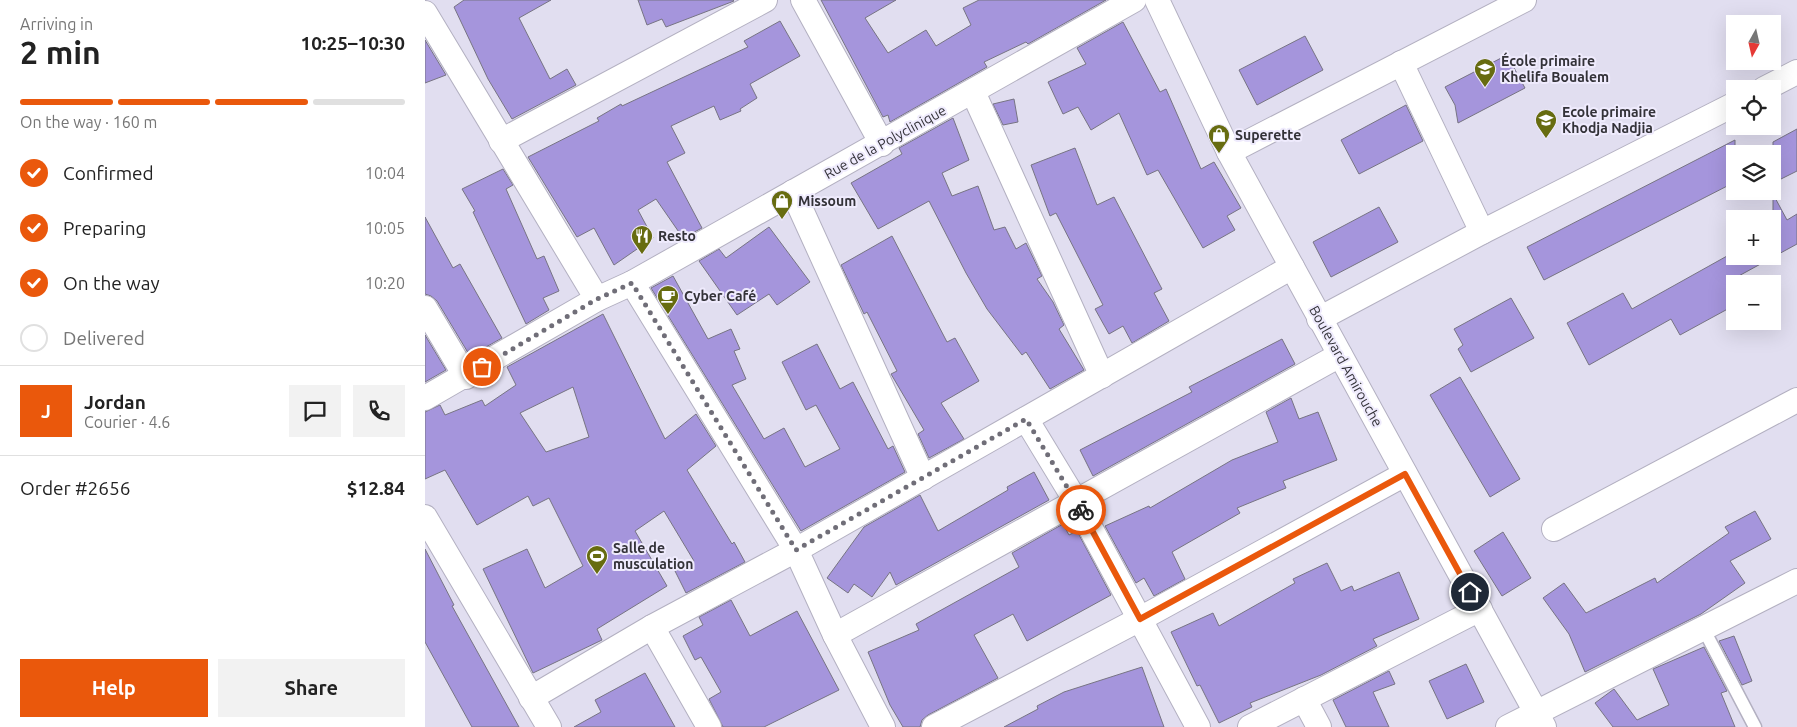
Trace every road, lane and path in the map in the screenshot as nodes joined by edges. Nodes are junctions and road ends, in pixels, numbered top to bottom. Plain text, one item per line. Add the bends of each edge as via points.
1 (765, 0) edge
2 (803, 0) edge
3 (1134, 0) edge
4 (1157, 0) edge
5 (1524, 0) edge
6 (425, 13) edge
7 (1401, 63) junction
8 (1797, 72) edge
9 (1781, 80) edge
10 (973, 92) junction
11 (1726, 109) edge
12 (501, 141) junction
13 (882, 144) junction
14 (1229, 152) junction
15 (793, 192) junction
16 (1482, 232) junction
17 (1292, 267) junction
18 (632, 283) junction
19 (597, 299) junction
20 (425, 308) edge
21 (1319, 319) junction
22 (1340, 355) junction
23 (1102, 376) junction
24 (465, 377) junction
25 (425, 398) edge
26 (1797, 400) edge
27 (1026, 419) junction
28 (1405, 474) junction
29 (923, 478) junction
30 (1077, 503) junction
31 (425, 517) edge
32 (1554, 529) dead end
33 (796, 550) junction
34 (1797, 580) edge
35 (1480, 609) junction
36 (1140, 619) junction
37 (652, 627) junction
38 (1703, 628) junction
39 (835, 635) junction
40 (531, 698) junction
41 (1304, 699) junction
42 (1540, 720) edge
43 (549, 727) edge
44 (709, 727) edge
45 (883, 727) edge
46 (934, 727) edge
47 (1198, 727) edge
48 (1250, 727) edge
49 (1319, 727) edge
50 (1508, 727) edge
51 (1755, 727) edge

1 - 12 street
2 - 13 street
3 - 10 street, Rue de la Polyclinique
4 - 14 street, Boulevard Amirouche
5 - 7 street
6 - 12 street
7 - 14 street
7 - 16 street
8 - 9 street
10 - 13 street, Rue de la Polyclinique
10 - 23 street
11 - 16 street
12 - 19 street
13 - 15 street, Rue de la Polyclinique
14 - 17 street, Boulevard Amirouche
15 - 18 street, Rue de la Polyclinique
15 - 29 street
16 - 21 street
17 - 21 street, Boulevard Amirouche
17 - 23 street
18 - 19 street, Rue de la Polyclinique
18 - 33 street
19 - 24 street, Rue de la Polyclinique
20 - 24 street
21 - 22 street, Boulevard Amirouche
22 - 28 street, Boulevard Amirouche
22 - 30 street
23 - 27 street
24 - 25 street, Rue de la Polyclinique
26 - 32 street
27 - 29 street
27 - 30 street
28 - 35 street, Boulevard Amirouche
28 - 36 street
29 - 33 street
30 - 36 street
30 - 39 street
31 - 40 street
33 - 37 street
33 - 39 street
34 - 38 street
35 - 41 street
35 - 42 street, Boulevard Amirouche
36 - 46 street
36 - 47 street
37 - 40 street
37 - 44 street
38 - 42 street
38 - 51 lane
39 - 45 street
40 - 43 street
41 - 48 street
41 - 49 street
42 - 50 street

